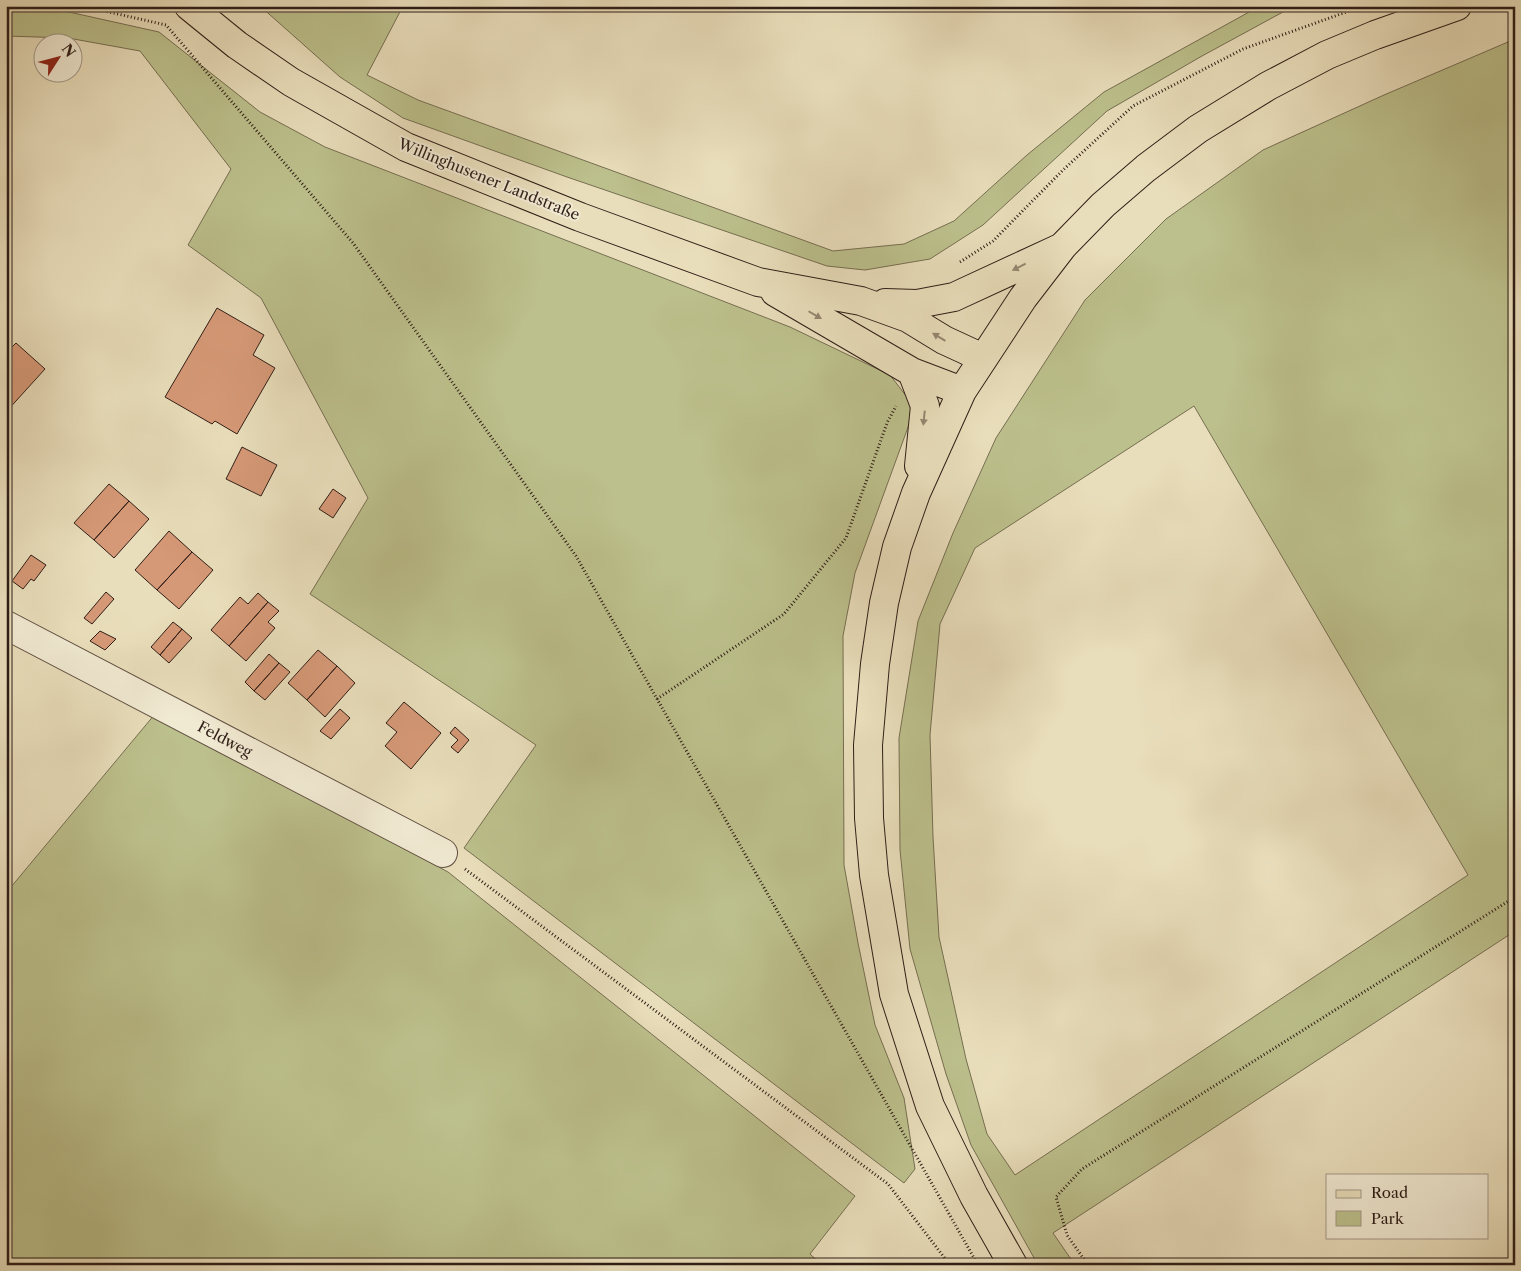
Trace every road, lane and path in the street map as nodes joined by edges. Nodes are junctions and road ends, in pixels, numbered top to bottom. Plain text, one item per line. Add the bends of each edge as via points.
1 (83, 6) edge
2 (189, 6) edge
3 (1363, 6) edge
4 (1458, 6) edge
5 (1063, 246) junction
6 (758, 282) junction
7 (954, 297) junction
8 (862, 301) junction
9 (912, 372) junction
10 (972, 375) junction
11 (916, 492) junction
12 (6, 625) edge
13 (657, 698) junction
14 (443, 853) joint
15 (1515, 896) edge
16 (950, 1265) edge
17 (978, 1265) edge
18 (1013, 1265) edge
19 (1088, 1265) edge

1 - 13 path via 166,25 353,243 576,556
2 - 6 main road, Willinghusener Landstraße via 237,45 291,82 406,147 580,217
3 - 7 path via 1243,49 1133,106 1062,170 993,241 947,270
4 - 5 main road via 1335,52 1268,86 1198,129 1146,168
5 -> 7 main road
5 - 10 main road via 1023,298
6 - 8 main road, Willinghusener Landstraße
6 -> 9 main road, Willinghusener Landstraße
7 - 8 main road via 917,304
10 -> 8 main road, Willinghusener Landstraße via 944,340 908,318
9 - 10 main road, Willinghusener Landstraße
9 -> 11 main road via 926,406
9 - 13 path via 887,423 846,538 784,614
10 - 11 main road
11 - 18 main road via 897,547 875,664 868,745 874,875 894,994 930,1106 974,1196
12 - 14 street, Feldweg
13 - 17 path
14 - 16 path via 888,1184
15 - 19 path via 1082,1169 1056,1197 1067,1235

